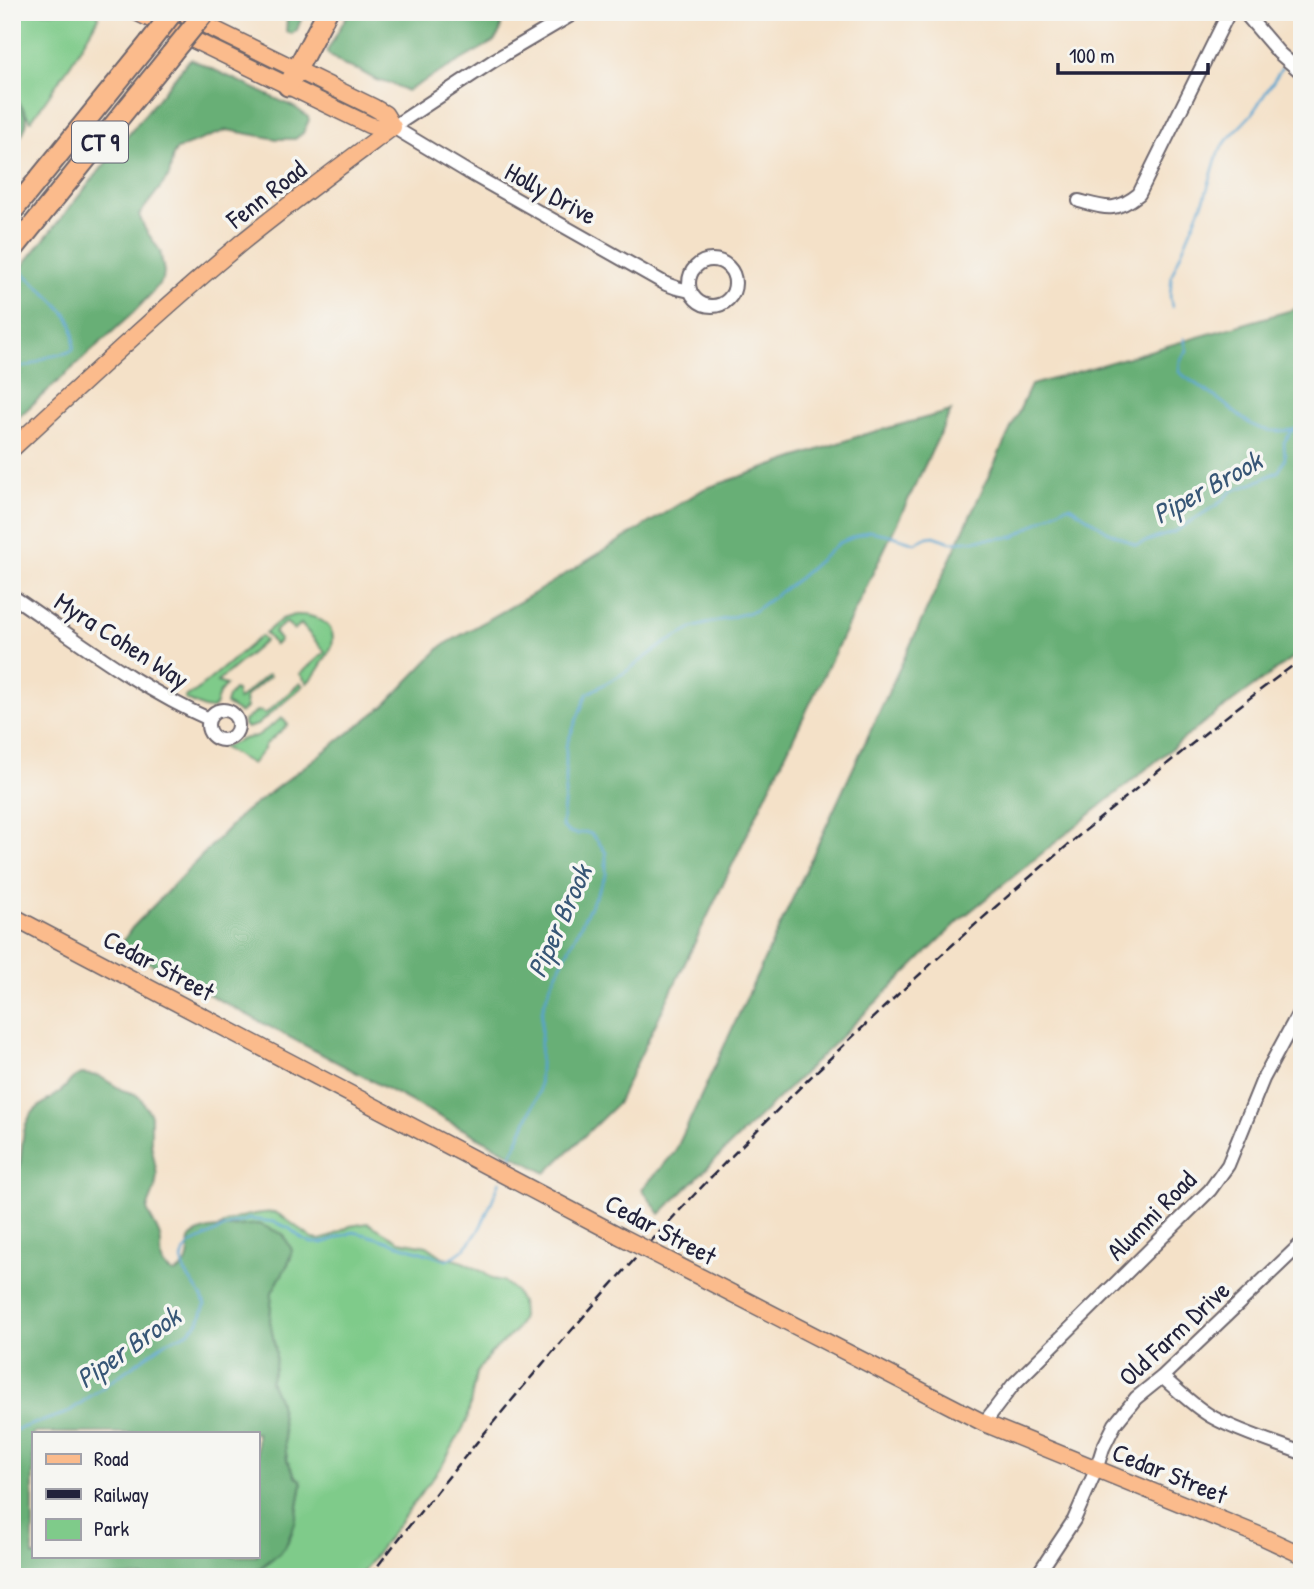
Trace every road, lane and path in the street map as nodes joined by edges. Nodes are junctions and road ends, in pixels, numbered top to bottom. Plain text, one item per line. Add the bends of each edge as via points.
1 (136, 12) edge
2 (173, 12) edge
3 (179, 12) edge
4 (205, 12) edge
5 (327, 12) edge
6 (576, 12) edge
7 (1229, 12) edge
8 (1244, 12) edge
9 (1302, 73) edge
10 (292, 77) junction
11 (393, 127) junction
12 (1079, 201) dead end
13 (12, 212) edge
14 (12, 251) edge
15 (690, 290) dead end
16 (12, 449) edge
17 (12, 596) edge
18 (209, 719) dead end
19 (12, 916) edge
20 (1302, 1007) edge
21 (1302, 1243) edge
22 (1162, 1377) junction
23 (984, 1423) junction
24 (1302, 1453) edge
25 (1096, 1470) junction
26 (1302, 1555) edge
27 (1036, 1577) edge

1 - 10 main road
2 - 13 highway, CT 9, bridge
3 - 10 main road
4 - 14 highway, CT 9, bridge
5 - 10 highway
6 - 11 street, Fenn Road
7 - 12 street via 1139,194 1126,204 1107,208
8 - 9 street
10 - 11 main road via 379,110
11 - 15 street, Holly Drive via 666,284
11 - 16 main road, Fenn Road via 260,228
17 - 18 street, Myra Cohen Way via 155,692
19 - 23 main road, Cedar Street, bridge
20 - 23 street, Alumni Road via 1263,1079 1227,1165 1210,1190 1013,1385
21 - 22 street, Old Farm Drive
22 - 24 street via 1213,1417
22 - 25 street, Old Farm Drive via 1136,1398 1115,1424
23 - 25 main road, Cedar Street
25 - 26 main road, Cedar Street
25 - 27 street, Old Farm Drive via 1074,1520

